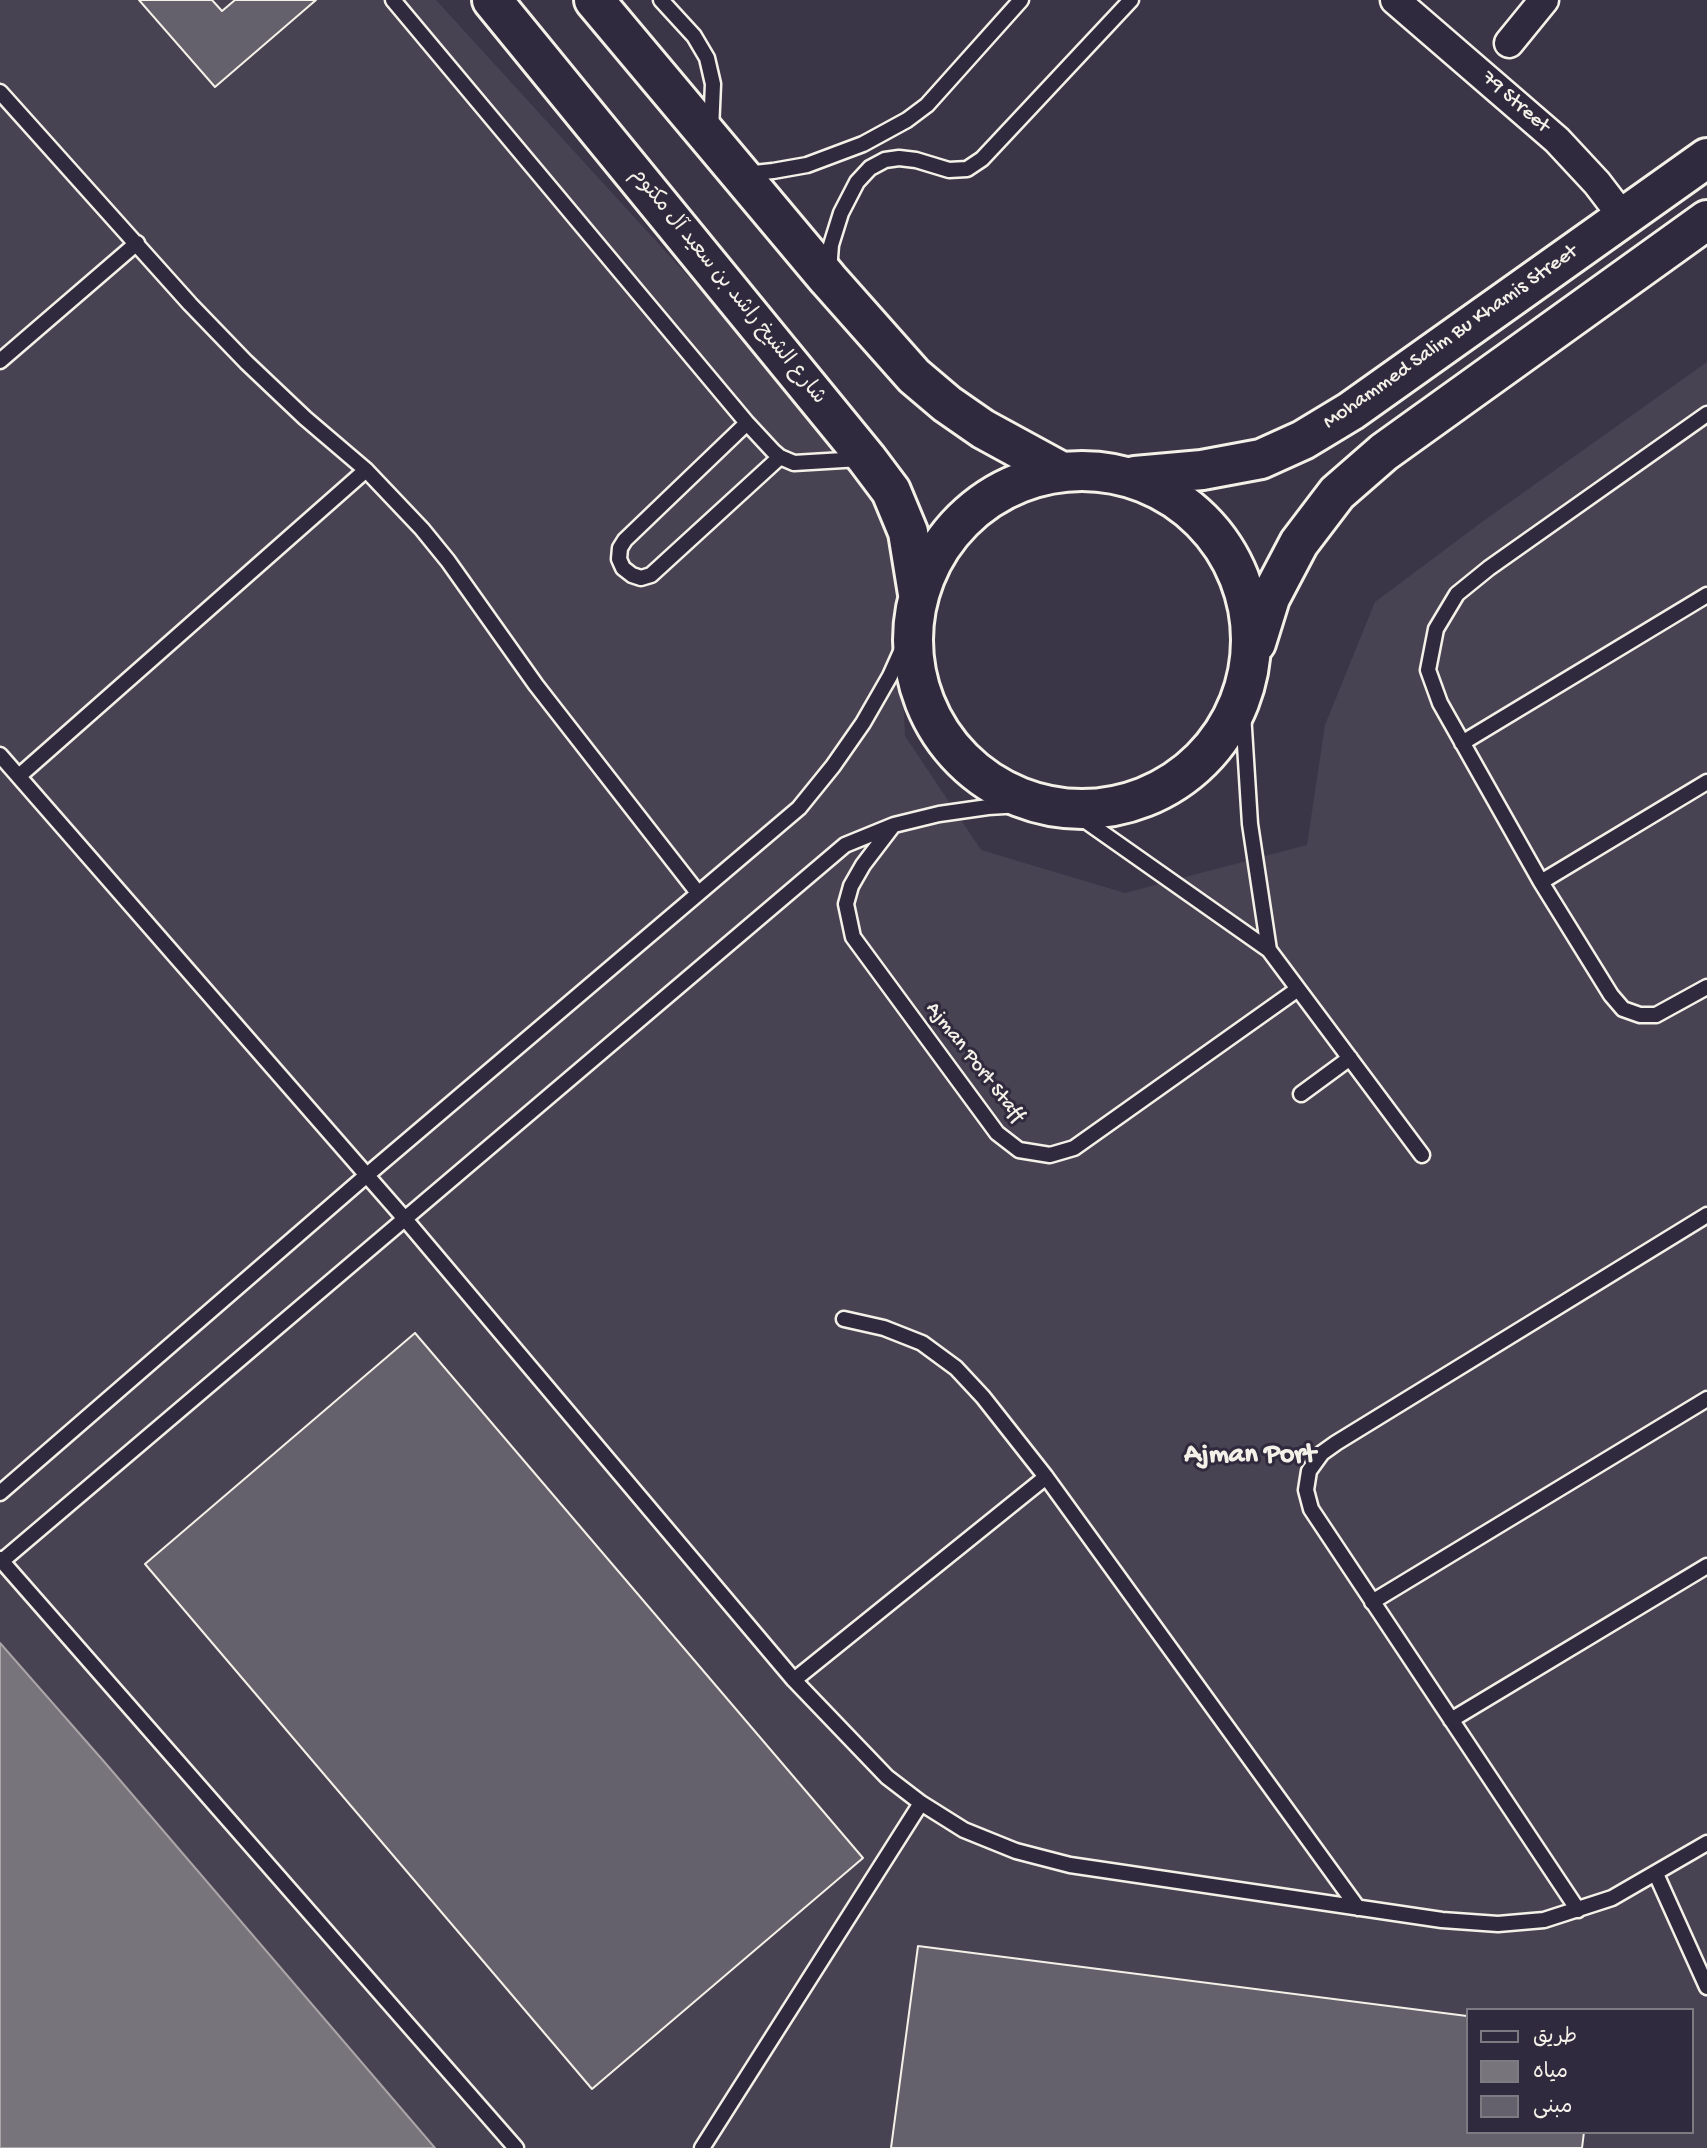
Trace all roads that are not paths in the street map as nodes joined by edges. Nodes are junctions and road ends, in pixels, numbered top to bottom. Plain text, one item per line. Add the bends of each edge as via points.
1 (393, 0) edge
2 (492, 0) edge
3 (594, 0) edge
4 (661, 0) edge
5 (1021, 0) edge
6 (1131, 0) edge
7 (1395, 0) edge
8 (1544, 0) edge
9 (1509, 43) dead end
10 (0, 92) edge
11 (711, 142) junction
12 (1707, 158) edge
13 (739, 174) junction
14 (1623, 217) junction
15 (1707, 220) edge
16 (137, 243) junction
17 (828, 279) junction
18 (0, 360) edge
19 (1707, 414) edge
20 (747, 423) junction
21 (780, 457) junction
22 (867, 459) junction
23 (366, 470) junction
24 (1060, 471) junction
25 (1133, 477) junction
26 (1707, 595) edge
27 (915, 611) junction
28 (1252, 658) junction
29 (1242, 697) junction
30 (1462, 743) junction
31 (0, 755) edge
32 (19, 776) junction
33 (1707, 782) edge
34 (1054, 807) junction
35 (894, 825) junction
36 (1541, 882) junction
37 (698, 893) junction
38 (1269, 950) junction
39 (1707, 987) edge
40 (1298, 989) junction
41 (1350, 1058) junction
42 (1301, 1094) dead end
43 (1422, 1156) dead end
44 (367, 1175) junction
45 (1707, 1214) edge
46 (405, 1219) junction
47 (844, 1319) dead end
48 (1707, 1399) edge
49 (1046, 1478) junction
50 (0, 1493) edge
51 (1, 1560) edge
52 (1707, 1566) edge
53 (1372, 1602) junction
54 (794, 1680) junction
55 (1451, 1720) junction
56 (921, 1803) junction
57 (1707, 1843) edge
58 (1656, 1874) junction
59 (1358, 1908) junction
60 (1578, 1910) junction
61 (1707, 1987) edge
62 (516, 2148) edge
63 (702, 2148) edge

1 - 20 lane
2 - 22 main road, شارع الشيخ راشد بن سعيد آل مكتوم
3 - 11 main road
4 - 11 lane via 707,58 713,84
5 - 13 lane via 907,120 863,144 807,165
6 - 17 lane via 982,159 967,169 949,170 898,158 870,168 841,213
7 - 14 street, 79 Street via 1557,140
8 - 9 street
10 - 16 lane
11 - 13 main road
12 - 14 main road, Mohammed Salim Bu Khamis Street
13 - 17 main road
14 - 25 main road, Mohammed Salim Bu Khamis Street via 1352,411 1303,440 1261,459
15 - 28 main road via 1384,452 1337,493 1298,543 1270,598
16 - 18 lane
16 - 23 lane via 246,362
17 - 24 main road via 914,376 947,404
19 - 30 lane via 1457,594 1436,629 1428,670
20 - 21 lane
20 - 21 lane via 625,540 619,559 623,568 641,578 652,575
21 - 22 lane via 804,464
22 - 27 main road, شارع الشيخ راشد بن سعيد آل مكتوم via 891,491 908,532
23 - 32 lane
23 - 37 lane via 448,561
24 - 25 main road via 1097,470
24 - 27 main road via 998,492 948,535
25 - 28 main road via 1175,496 1210,527 1236,566 1250,611
26 - 30 lane
27 - 34 main road, شارع الشيخ راشد بن سعيد آل مكتوم via 913,656 918,686 943,739 984,780 1010,794
27 - 37 lane via 890,676 833,766 799,808
28 - 29 main road
29 - 34 main road via 1222,736 1193,769 1156,793 1114,807
29 - 38 lane via 1250,824
30 - 36 lane
31 - 32 lane
32 - 44 lane
33 - 36 lane
34 - 35 lane via 988,807
34 - 38 lane
35 - 40 lane, Ajman Port Staff via 851,886 846,904 853,937 997,1133 1019,1150 1050,1154 1074,1148
35 - 46 lane via 845,845
36 - 39 lane via 1623,1010 1656,1015
37 - 44 lane
38 - 40 lane
40 - 41 lane
41 - 42 lane
41 - 43 lane
44 - 46 lane
44 - 50 lane
45 - 53 lane via 1322,1453 1309,1471 1306,1490 1311,1509
46 - 51 lane
46 - 54 lane
47 - 49 lane via 922,1343 956,1367
48 - 53 lane
49 - 54 lane
49 - 59 lane
51 - 62 lane
52 - 55 lane
53 - 55 lane
54 - 56 lane via 887,1777
55 - 60 lane
56 - 59 lane via 964,1830 1016,1851 1070,1865
56 - 63 lane
57 - 58 lane
58 - 60 lane
58 - 61 lane
59 - 60 lane via 1499,1924 1544,1920

